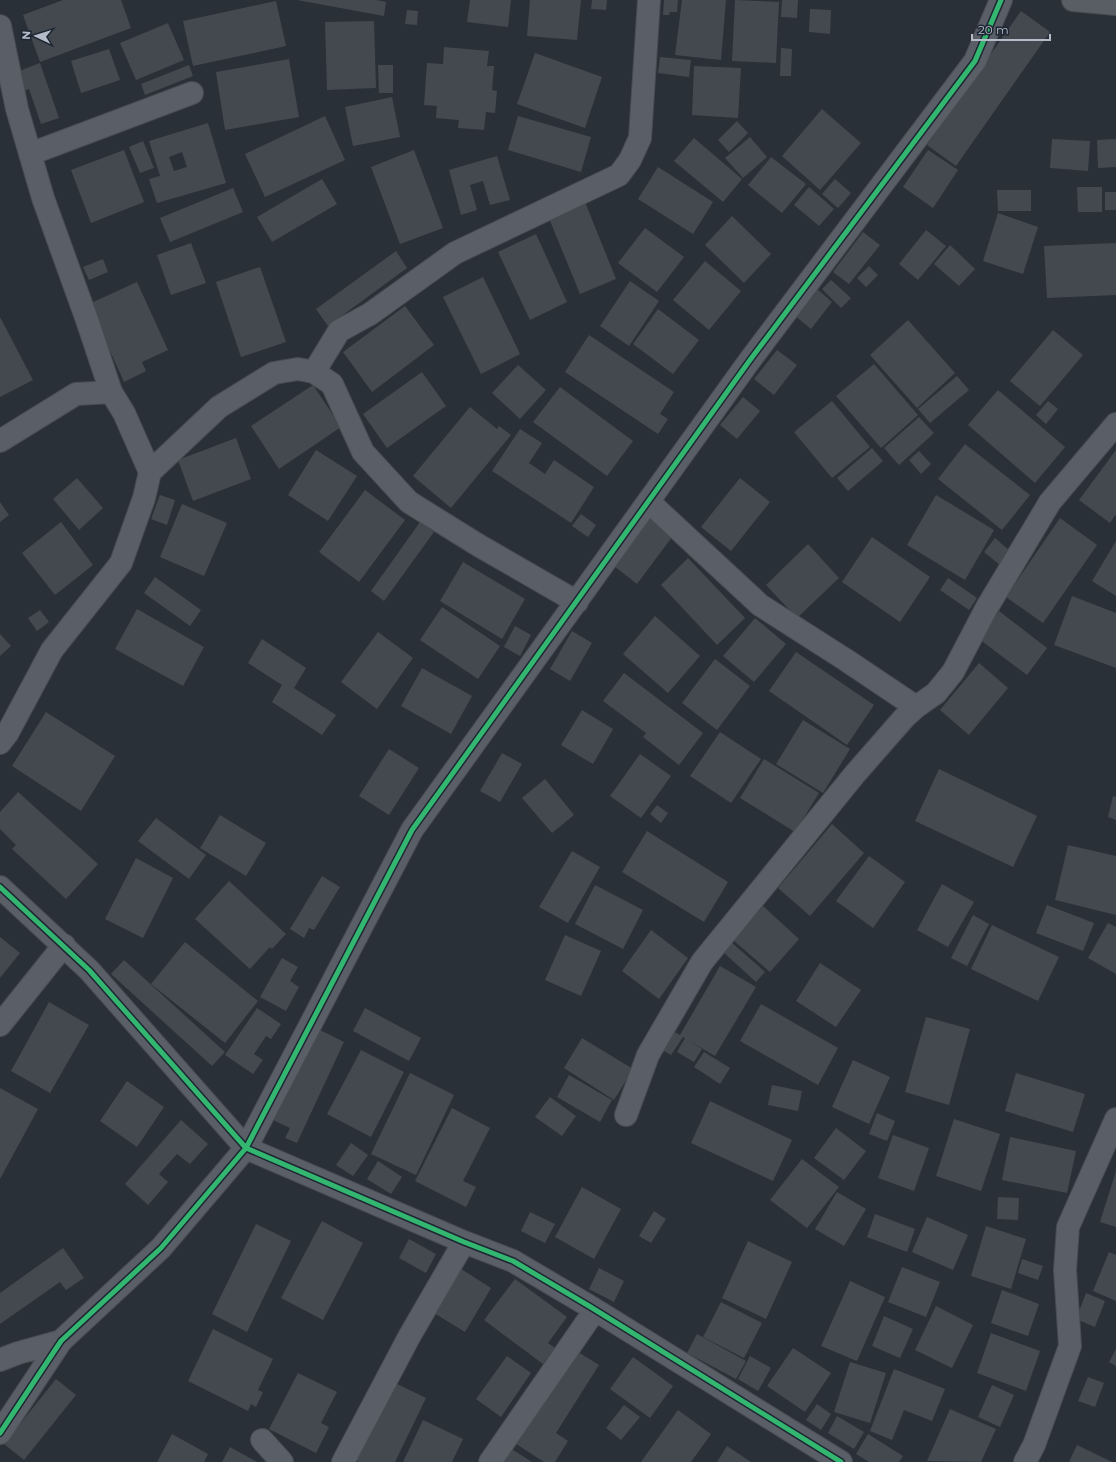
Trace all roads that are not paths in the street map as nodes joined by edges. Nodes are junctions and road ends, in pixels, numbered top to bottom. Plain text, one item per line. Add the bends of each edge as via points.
1 (649, 0) edge
2 (1001, 0) edge
3 (1073, 0) edge
4 (1116, 4) edge
5 (0, 26) edge
6 (192, 93) dead end
7 (30, 154) junction
8 (339, 332) junction
9 (314, 372) junction
10 (332, 384) junction
11 (111, 392) junction
12 (1116, 424) edge
13 (0, 441) edge
14 (150, 472) junction
15 (649, 502) junction
16 (577, 602) junction
17 (916, 707) junction
18 (0, 743) edge
19 (0, 887) edge
20 (64, 945) junction
21 (0, 1025) edge
22 (626, 1115) dead end
23 (1116, 1119) edge
24 (246, 1148) junction
25 (464, 1242) junction
26 (595, 1310) junction
27 (61, 1341) junction
28 (0, 1360) edge
29 (0, 1433) edge
30 (262, 1440) dead end
31 (839, 1461) edge
32 (282, 1462) edge
33 (342, 1462) edge
34 (490, 1462) edge
35 (1025, 1462) edge

1 - 8 street via 640,138 630,160 619,175 455,253 370,314
2 - 15 street via 975,61 750,360
3 - 4 street
5 - 7 street via 17,109
6 - 7 street
7 - 11 street
8 - 9 street
8 - 10 street
9 - 10 street
9 - 14 street via 298,369 274,373 219,407
10 - 16 street via 363,452 409,502
11 - 13 street via 76,394
11 - 14 street via 124,413
12 - 17 street via 1050,502 986,609 953,672 936,692
14 - 18 street via 144,498 121,563 52,650
15 - 16 street
15 - 17 street via 760,605
16 - 24 street via 412,830
17 - 22 street via 856,774 702,962 648,1055
19 - 20 street
20 - 21 street
20 - 24 street
23 - 35 street via 1068,1227 1065,1270 1070,1346 1034,1445
24 - 25 street
24 - 27 street via 161,1248
25 - 26 street via 513,1261
25 - 33 street via 409,1337
26 - 31 street
26 - 34 street
27 - 28 street
27 - 29 street
30 - 32 street

